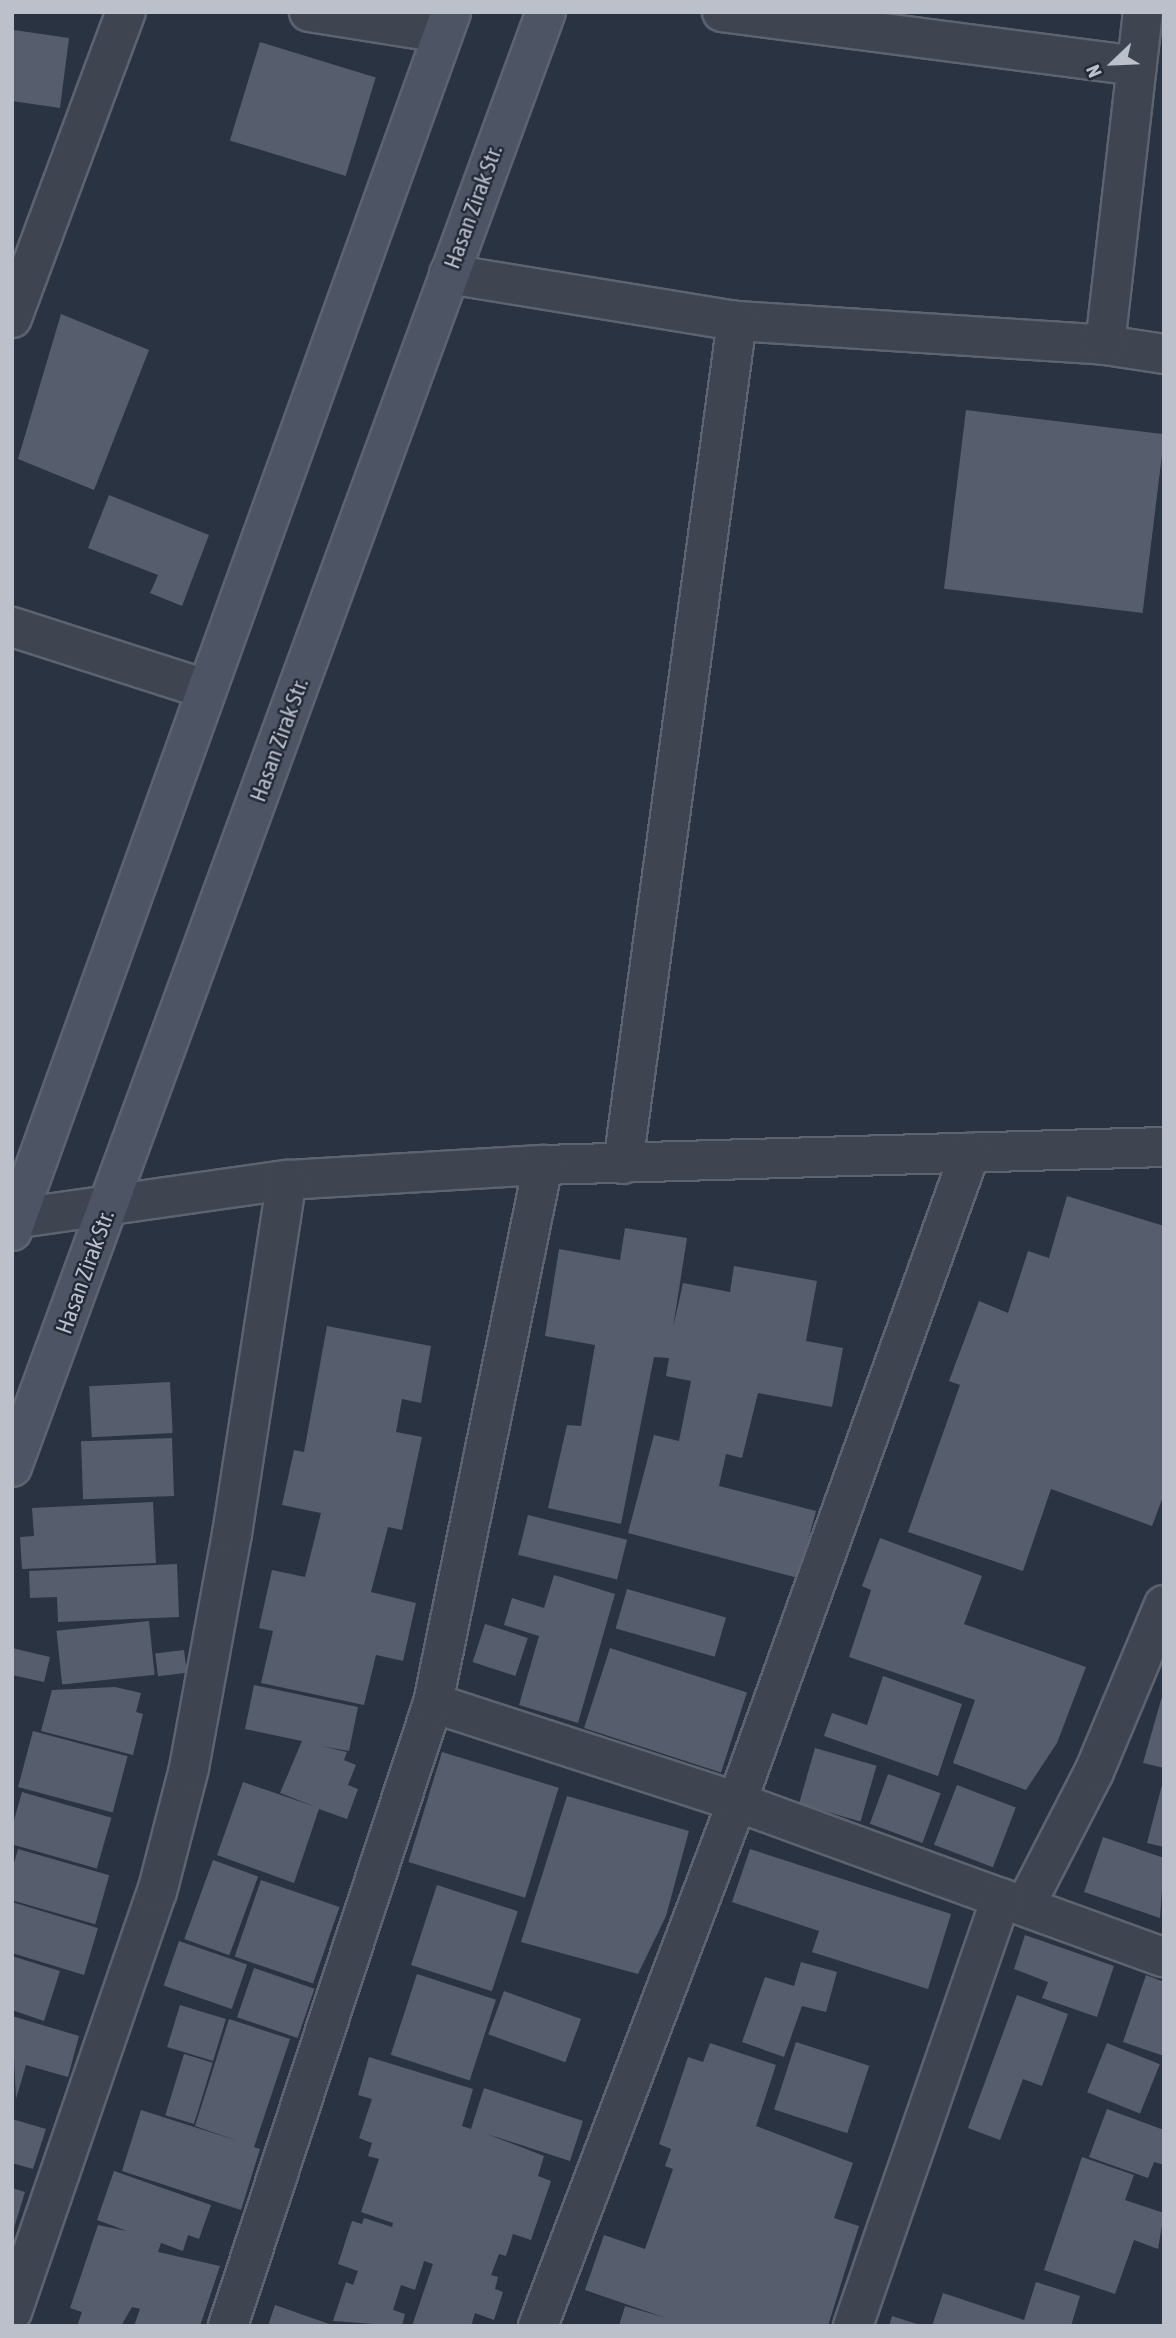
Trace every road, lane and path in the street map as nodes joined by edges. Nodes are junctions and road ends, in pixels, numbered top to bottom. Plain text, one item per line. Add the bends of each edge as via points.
1 (126, 12) edge
2 (309, 12) edge
3 (545, 12) edge
4 (722, 12) edge
5 (1143, 12) edge
6 (446, 23) edge
7 (1137, 66) junction
8 (23, 267) edge
9 (449, 274) junction
10 (12, 318) edge
11 (737, 321) junction
12 (1105, 345) junction
13 (1164, 354) edge
14 (12, 627) edge
15 (205, 689) junction
16 (1164, 1147) edge
17 (970, 1153) junction
18 (623, 1164) junction
19 (543, 1165) junction
20 (287, 1180) junction
21 (109, 1208) junction
22 (14, 1223) edge
23 (12, 1467) edge
24 (1164, 1605) edge
25 (433, 1703) junction
26 (737, 1802) junction
27 (1013, 1902) junction
28 (1164, 1956) edge
29 (12, 2312) edge
30 (228, 2326) edge
31 (538, 2326) edge
32 (853, 2326) edge

1 - 8 street
2 - 6 street
3 - 9 main road, Hasan Zirak Str.
4 - 7 street
5 - 7 street
6 - 15 main road
7 - 12 street
8 - 10 street
9 - 11 street
9 - 21 main road, Hasan Zirak Str.
11 - 12 street
11 - 18 street
12 - 13 street
14 - 15 street
15 - 22 main road
16 - 17 street
17 - 18 street
17 - 26 street
18 - 19 street
19 - 20 street
19 - 25 street
20 - 21 street
20 - 29 street via 232,1534 189,1768 157,1892
21 - 22 street
21 - 23 main road, Hasan Zirak Str.
24 - 27 street via 1094,1772
25 - 26 street
25 - 30 street
26 - 27 street
26 - 31 street
27 - 28 street
27 - 32 street

